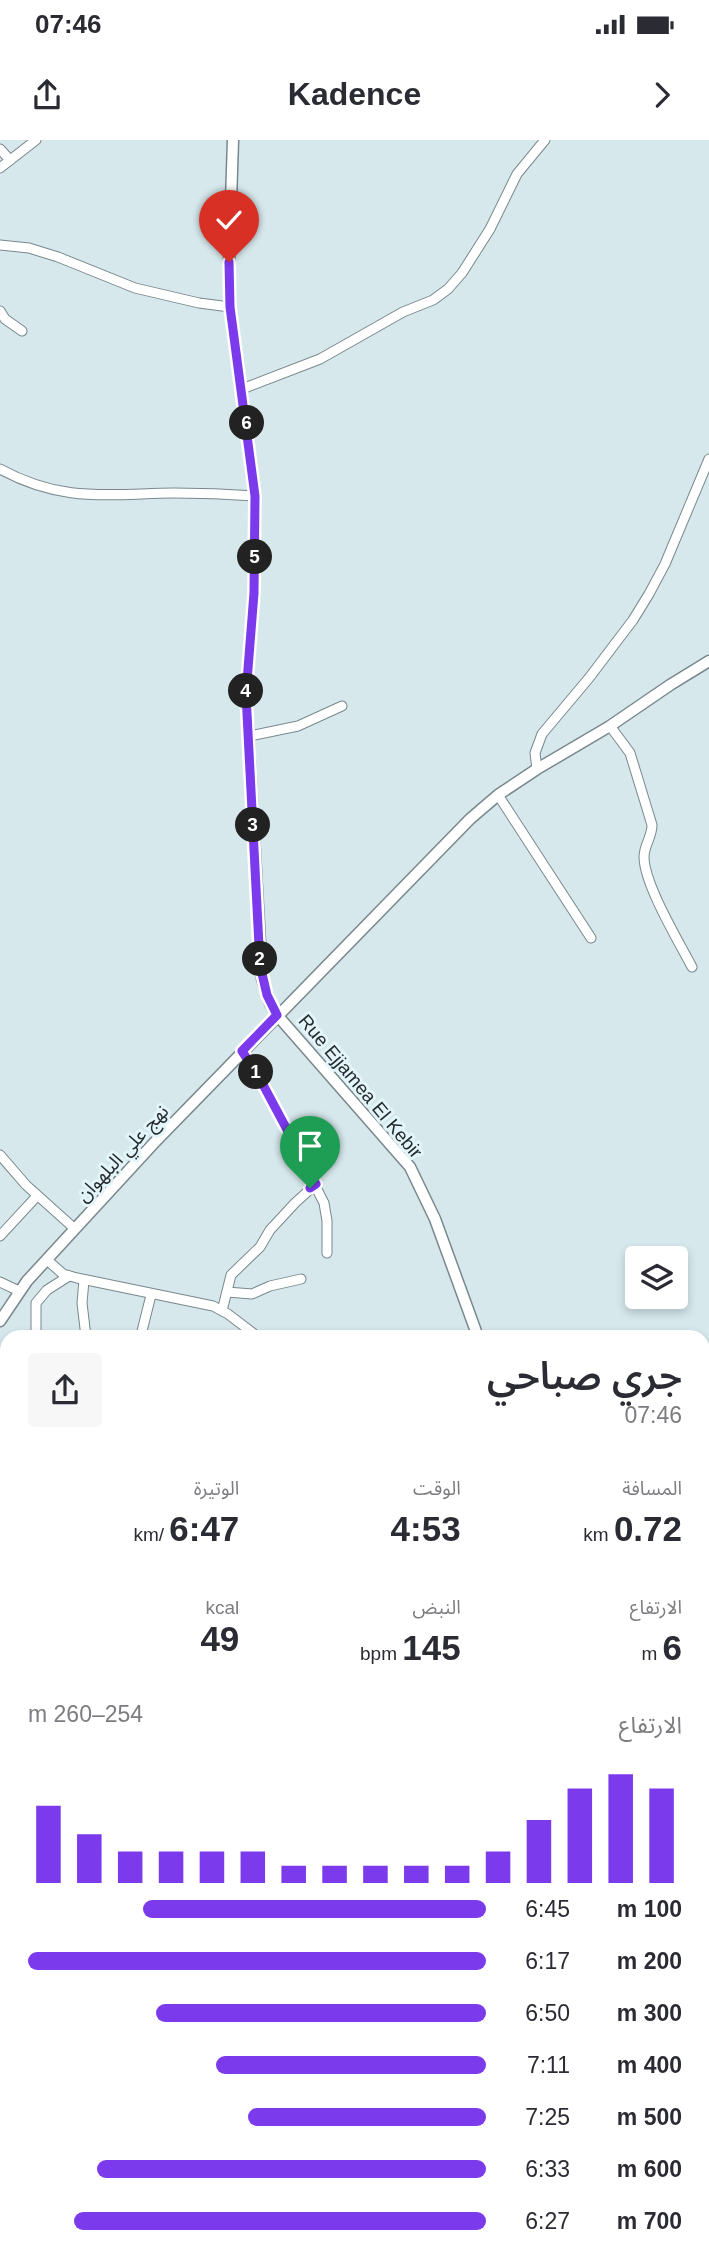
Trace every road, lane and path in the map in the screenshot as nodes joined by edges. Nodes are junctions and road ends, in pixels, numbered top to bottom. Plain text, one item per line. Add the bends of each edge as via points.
1 (36, 140) edge
2 (233, 140) edge
3 (545, 140) edge
4 (0, 149) edge
5 (10, 160) junction
6 (0, 168) edge
7 (0, 245) edge
8 (230, 307) junction
9 (0, 311) edge
10 (22, 331) dead end
11 (242, 389) junction
12 (709, 459) edge
13 (0, 469) edge
14 (255, 496) junction
15 (709, 661) edge
16 (342, 706) dead end
17 (610, 726) junction
18 (250, 736) junction
19 (537, 769) junction
20 (498, 795) junction
21 (591, 938) dead end
22 (692, 967) dead end
23 (277, 1015) junction
24 (242, 1051) junction
25 (0, 1155) edge
26 (316, 1184) junction
27 (37, 1196) junction
28 (75, 1229) junction
29 (0, 1236) edge
30 (327, 1254) dead end
31 (47, 1260) junction
32 (69, 1276) junction
33 (301, 1279) dead end
34 (84, 1280) junction
35 (0, 1282) edge
36 (19, 1291) junction
37 (227, 1292) junction
38 (151, 1295) junction
39 (222, 1311) junction
40 (0, 1321) edge
41 (36, 1330) edge
42 (85, 1330) edge
43 (142, 1330) edge
44 (248, 1330) edge
45 (475, 1330) edge

1 - 5 street
2 - 8 street, Rue Ejjamea El Kebir
3 - 11 street via 517,174 490,229 448,289 320,359
4 - 5 street
5 - 6 street
7 - 8 street via 58,257 135,288
8 - 11 street, Rue Ejjamea El Kebir
9 - 10 street
11 - 14 street, Rue Ejjamea El Kebir
12 - 19 street via 649,594 542,734 535,753
13 - 14 street via 73,494
14 - 18 street, Rue Ejjamea El Kebir via 246,694
15 - 17 street, نهج علي البلهوان
16 - 18 street via 299,726
17 - 19 street, نهج علي البلهوان
17 - 22 street via 630,752 652,825 644,858 649,881
18 - 23 street, Rue Ejjamea El Kebir via 260,965
19 - 20 street, نهج علي البلهوان
20 - 21 street
20 - 23 street, نهج علي البلهوان
23 - 24 street, نهج علي البلهوان
23 - 45 street, Rue Ejjamea El Kebir via 410,1167 435,1219
24 - 26 street
24 - 28 street, نهج علي البلهوان
25 - 27 street
26 - 30 street via 327,1211
26 - 37 street via 231,1275
27 - 28 street
27 - 29 street
28 - 31 street, نهج علي البلهوان
31 - 32 street
31 - 36 street, نهج علي البلهوان
32 - 34 street
32 - 41 street via 36,1303
33 - 37 street via 252,1294
34 - 38 street
34 - 42 street
35 - 36 street
36 - 40 street, نهج علي البلهوان
37 - 39 street
38 - 39 street
38 - 43 street
39 - 44 street

